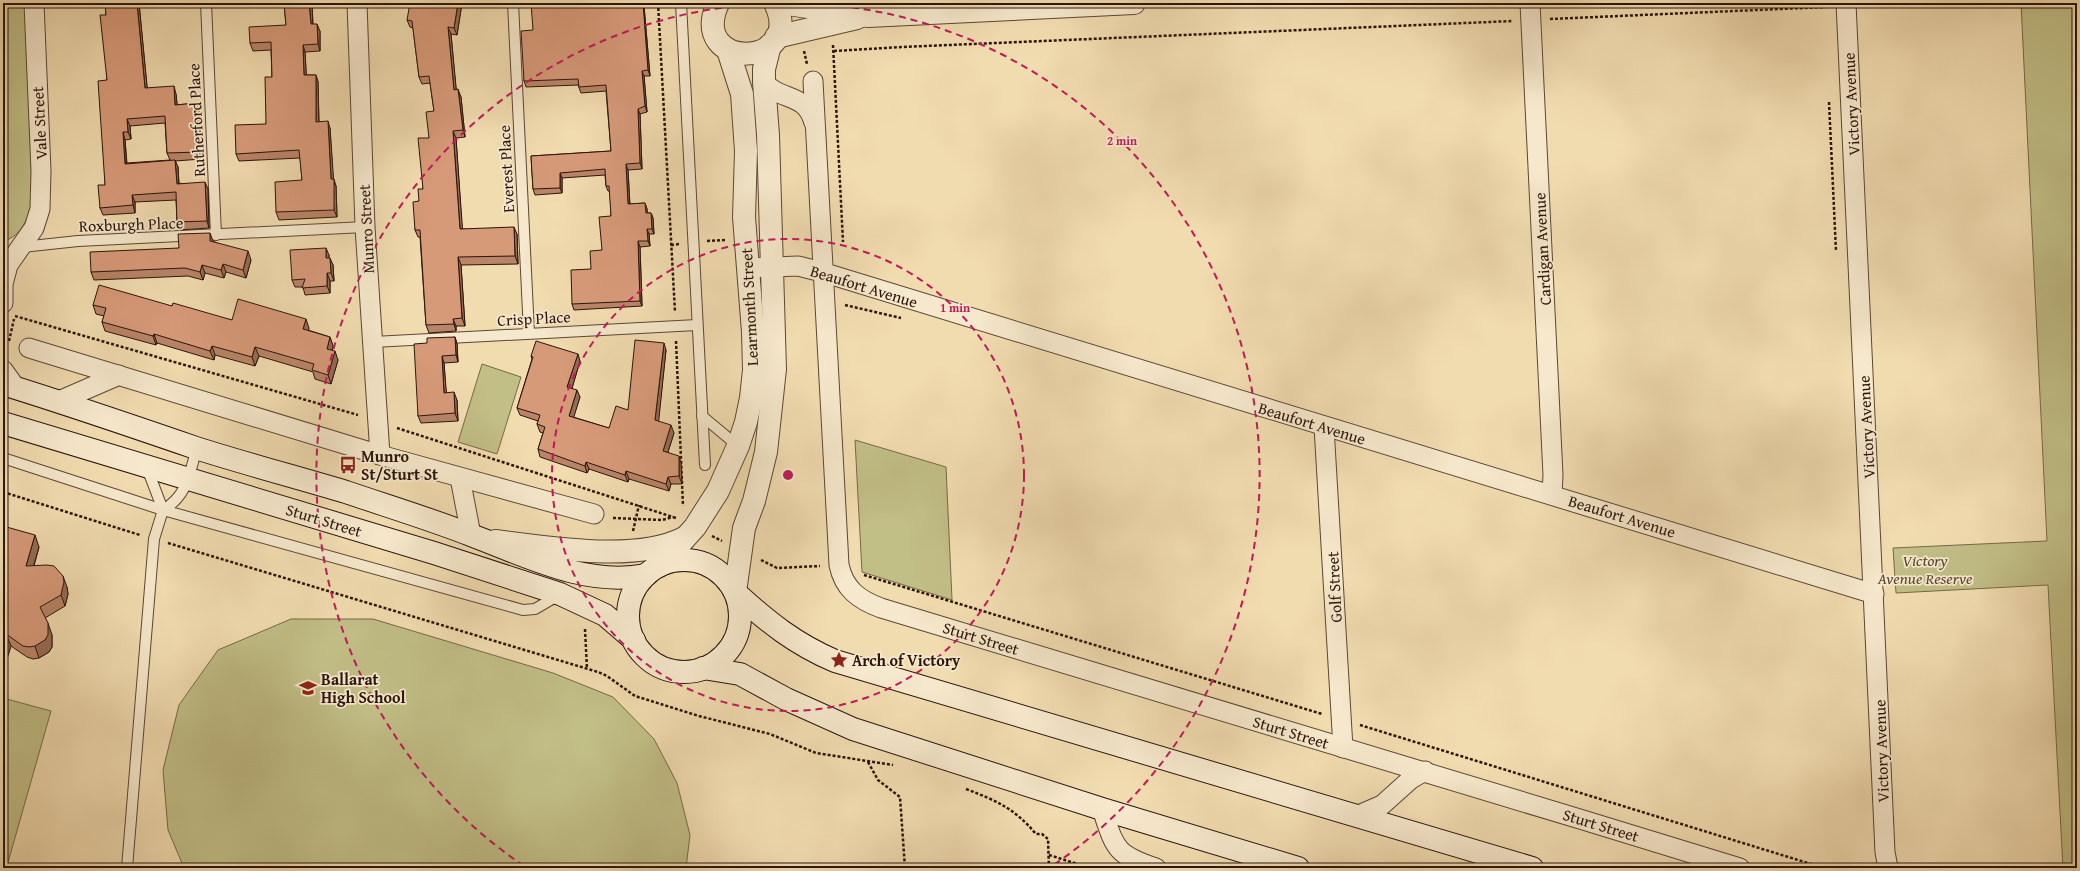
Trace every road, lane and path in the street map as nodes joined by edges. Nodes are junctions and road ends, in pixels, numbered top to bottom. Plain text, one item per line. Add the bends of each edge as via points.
1 (34, 3) edge
2 (206, 3) edge
3 (357, 3) edge
4 (513, 3) edge
5 (658, 3) edge
6 (681, 3) edge
7 (718, 3) edge
8 (775, 3) edge
9 (781, 3) edge
10 (1134, 3) edge
11 (1530, 3) edge
12 (1846, 3) edge
13 (1826, 6) dead end
14 (2077, 12) edge
15 (868, 16) junction
16 (1552, 19) dead end
17 (1517, 20) dead end
18 (773, 41) junction
19 (728, 50) junction
20 (813, 81) dead end
21 (764, 82) junction
22 (2077, 121) edge
23 (816, 130) junction
24 (365, 227) junction
25 (216, 236) junction
26 (843, 244) dead end
27 (16, 245) edge
28 (772, 267) junction
29 (748, 268) junction
30 (822, 272) junction
31 (9, 310) edge
32 (697, 324) junction
33 (675, 326) junction
34 (529, 333) junction
35 (373, 342) junction
36 (29, 348) dead end
37 (3, 370) edge
38 (119, 375) junction
39 (9, 386) edge
40 (59, 401) junction
41 (702, 416) junction
42 (377, 421) junction
43 (3, 423) edge
44 (1324, 427) junction
45 (738, 446) junction
46 (197, 448) junction
47 (380, 455) junction
48 (3, 458) edge
49 (705, 465) dead end
50 (146, 466) junction
51 (188, 478) junction
52 (460, 478) junction
53 (3, 492) edge
54 (1552, 495) junction
55 (163, 510) junction
56 (683, 513) dead end
57 (594, 514) joint
58 (476, 537) junction
59 (687, 537) junction
60 (154, 539) junction
61 (654, 570) junction
62 (736, 593) junction
63 (560, 594) junction
64 (1874, 594) junction
65 (634, 640) junction
66 (703, 668) junction
67 (1343, 748) junction
68 (867, 761) junction
69 (898, 766) dead end
70 (1425, 770) junction
71 (960, 787) dead end
72 (1102, 809) junction
73 (1359, 816) junction
74 (1049, 855) junction
75 (1886, 863) edge
76 (127, 868) edge
77 (905, 868) edge
78 (1049, 868) edge
79 (1090, 868) edge
80 (1156, 868) edge
81 (1298, 868) edge
82 (1532, 868) edge
83 (1740, 868) edge

1 - 27 street, Vale Street via 41,195 38,220
2 - 25 lane, Rutherford Place
3 - 24 street, Munro Street
4 - 34 lane, Everest Place
5 - 33 path
6 - 32 lane
7 - 19 main road, Learmonth Street via 713,13 712,24 718,38
8 - 18 main road, Learmonth Street via 780,19
9 - 15 main road
10 - 15 main road
11 - 54 street, Cardigan Avenue
12 - 64 street, Victory Avenue
13 - 16 path
14 - 22 path via 2074,58
15 - 18 main road
17 - 26 path via 834,51
18 - 19 main road via 762,51 745,55
18 - 21 main road, Learmonth Street via 764,68
19 - 29 main road, Learmonth Street via 742,94 746,151 744,217
20 - 23 street
21 - 23 street via 773,91 804,103
21 - 28 main road, Learmonth Street
23 - 30 street
24 - 25 lane, Roxburgh Place
24 - 35 street, Munro Street
25 - 27 lane, Roxburgh Place
27 - 31 street, Vale Street via 3,284
28 - 29 street, Beaufort Avenue
28 - 30 street, Beaufort Avenue via 798,266
28 - 62 main road, Learmonth Street via 775,369 770,432 754,501 744,528
29 - 45 main road, Learmonth Street via 754,370 746,422
30 - 44 street, Beaufort Avenue
30 - 67 street, Sturt Street via 839,566 847,586 859,599 881,608
31 - 42 path
32 - 33 lane, Crisp Place
32 - 41 lane
33 - 34 lane, Crisp Place
33 - 56 path
34 - 35 lane, Crisp Place
35 - 42 street, Munro Street
36 - 38 street
37 - 39 street
38 - 40 street
38 - 47 street
39 - 40 main road, Sturt Street
40 - 46 main road, Sturt Street
41 - 45 lane
41 - 49 lane
42 - 47 street, Munro Street
42 - 57 path via 674,517 662,520 636,520
43 - 50 main road, Sturt Street
44 - 54 street, Beaufort Avenue
44 - 67 street, Golf Street
45 - 59 main road, Learmonth Street via 727,474 706,513
46 - 51 lane
46 - 58 main road, Sturt Street via 346,492
47 - 52 street
48 - 55 lane
50 - 51 main road, Sturt Street
50 - 55 lane via 154,481
51 - 55 lane via 179,498
51 - 63 main road, Sturt Street
52 - 57 street
52 - 58 street
53 - 60 path
54 - 64 street, Beaufort Avenue
55 - 60 lane
55 - 63 lane via 523,610 535,609
58 - 59 main road via 559,548 611,551 662,546
58 - 61 main road, Sturt Street via 541,562 583,574 617,578
59 - 61 main road, Learmonth Street
60 - 68 path via 587,669 607,676 635,696 770,734 816,753
60 - 76 lane
61 - 62 main road via 677,561 699,562 719,572
61 - 65 main road via 635,590 629,610 628,620
62 - 66 main road via 740,622 734,641 721,658
62 - 73 main road via 772,626 835,661
63 - 65 main road, Sturt Street via 605,615
64 - 75 street, Victory Avenue
65 - 66 main road via 646,656 663,667 683,671
66 - 72 main road via 740,674 786,699 854,729
67 - 70 street, Sturt Street
68 - 69 path
68 - 77 path via 878,780 900,797
70 - 73 street via 1382,804
70 - 83 street, Sturt Street
71 - 74 path via 1003,803 1015,812 1036,834 1042,834 1048,839
72 - 80 street via 1113,839 1122,854
72 - 81 main road
73 - 82 main road
74 - 78 path
74 - 79 path

